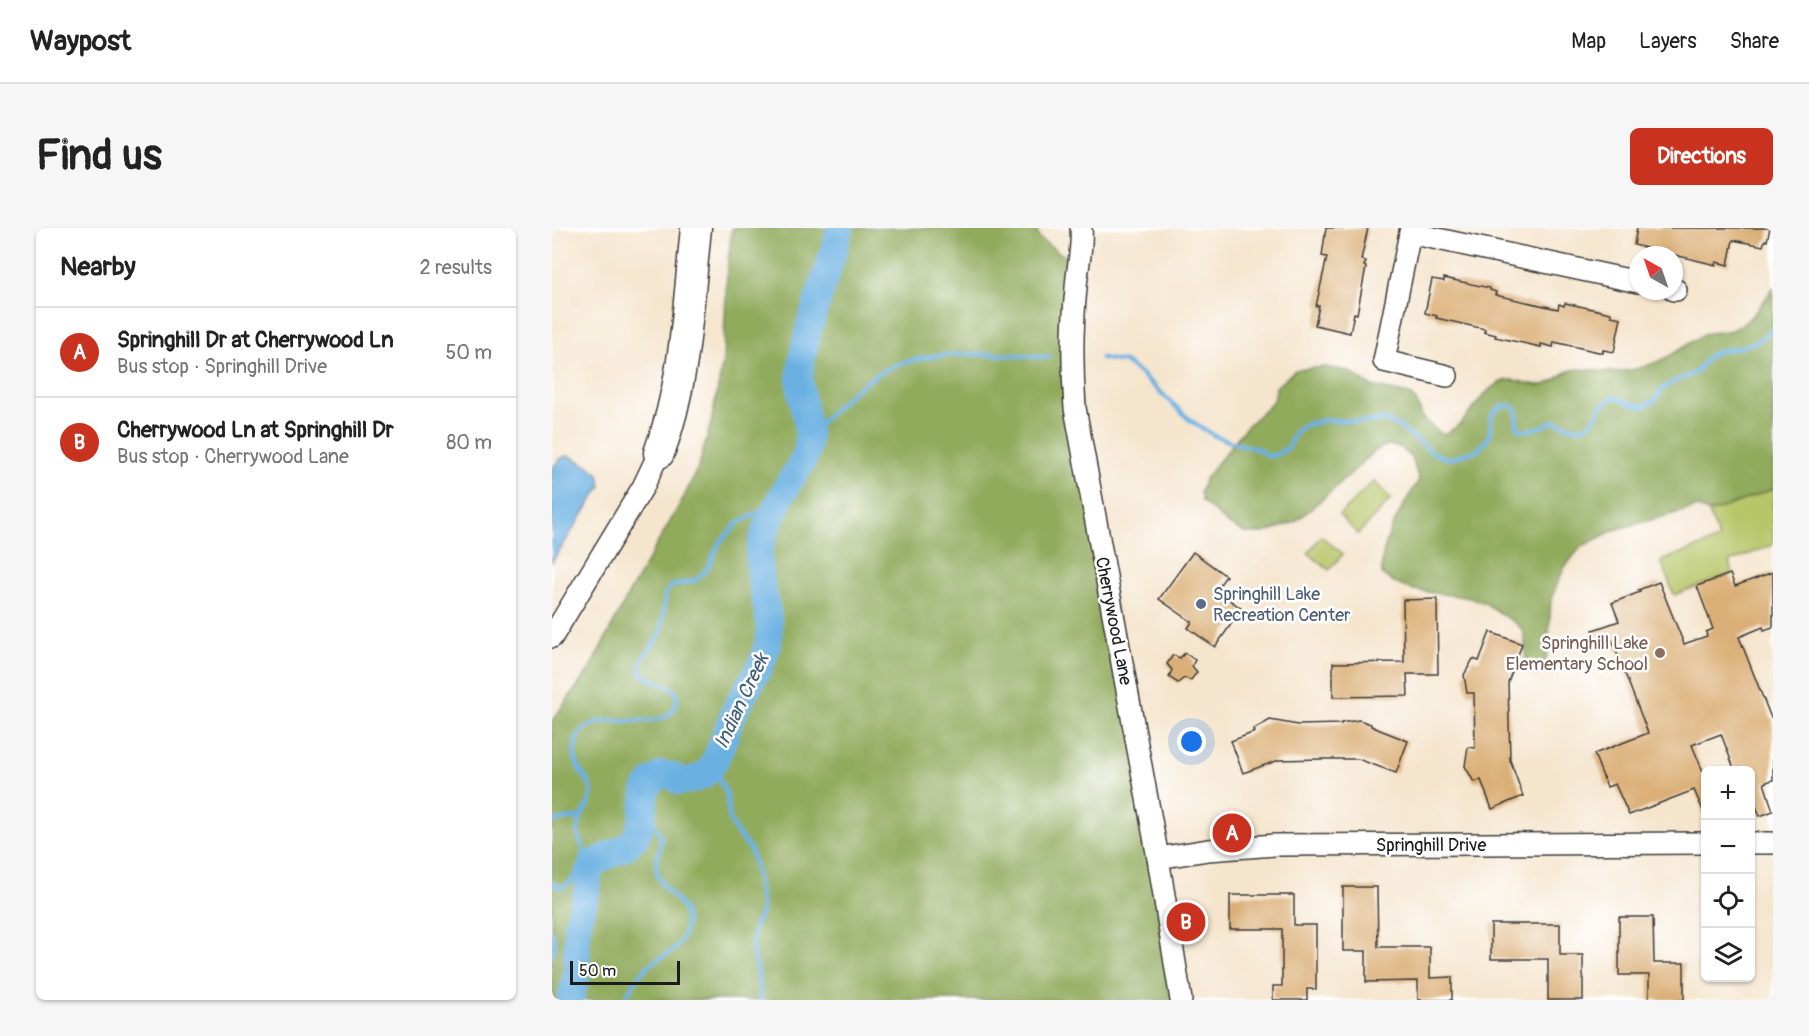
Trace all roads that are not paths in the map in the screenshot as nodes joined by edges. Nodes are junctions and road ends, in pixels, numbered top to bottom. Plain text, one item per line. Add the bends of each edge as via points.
1 (696, 228) edge
2 (1411, 230) edge
3 (1085, 232) edge
4 (1629, 280) edge
5 (1447, 376) dead end
6 (659, 453) joint
7 (552, 637) edge
8 (1701, 843) edge
9 (1755, 843) edge
10 (1773, 843) edge
11 (1158, 858) junction
12 (1181, 1000) edge

1 - 6 highway via 677,396
2 - 4 street
2 - 5 street via 1384,361
3 - 11 street, Cherrywood Lane via 1077,265 1073,316 1075,408
6 - 7 street via 643,487
8 - 11 street, Springhill Drive via 1275,845
9 - 10 street
11 - 12 street, Cherrywood Lane

